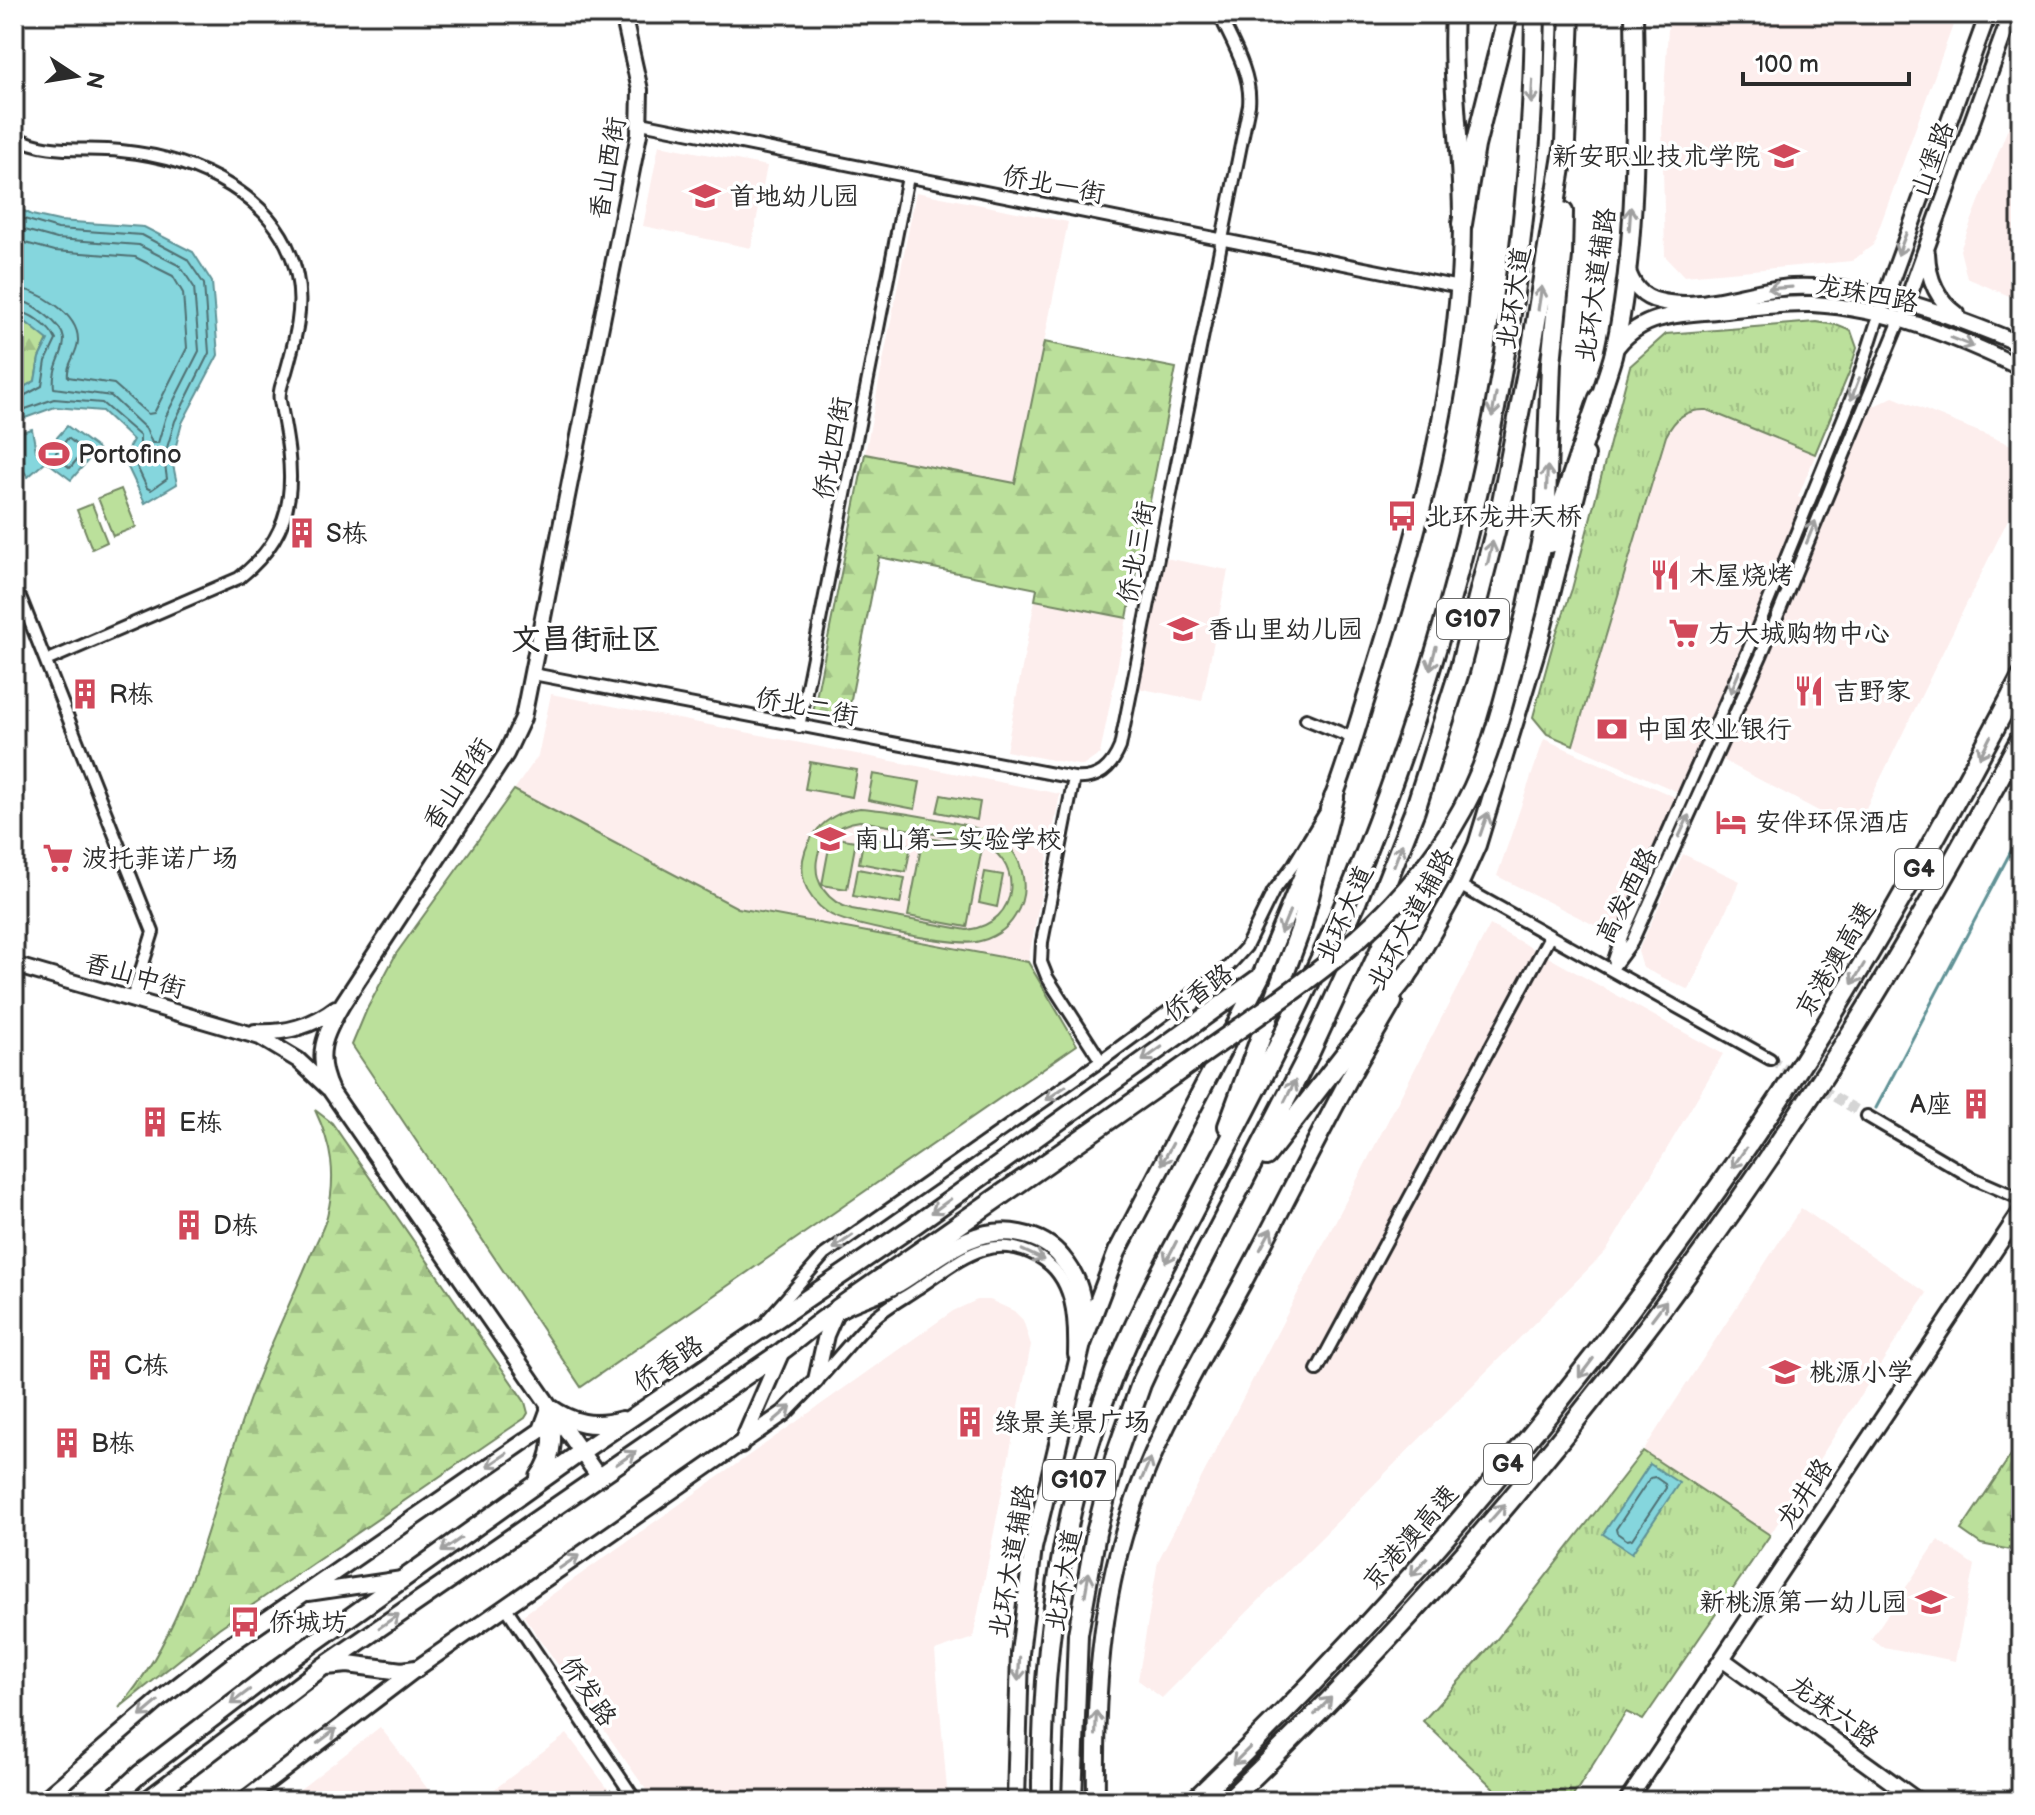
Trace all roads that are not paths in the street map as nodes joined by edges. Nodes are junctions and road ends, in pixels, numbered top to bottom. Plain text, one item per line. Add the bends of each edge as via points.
1 (623, 14) edge
2 (1219, 14) edge
3 (1454, 14) edge
4 (1508, 14) edge
5 (1535, 14) edge
6 (1570, 14) edge
7 (1634, 14) edge
8 (1988, 14) edge
9 (2011, 14) edge
10 (641, 123) junction
11 (14, 136) edge
12 (1565, 143) junction
13 (908, 177) junction
14 (1462, 224) junction
15 (1222, 240) junction
16 (1928, 240) junction
17 (1626, 264) junction
18 (1459, 287) junction
19 (1885, 296) junction
20 (1907, 301) junction
21 (1879, 315) junction
22 (1900, 320) junction
23 (1973, 325) junction
24 (2021, 344) edge
25 (1613, 353) junction
26 (2021, 368) edge
27 (1599, 398) junction
28 (14, 597) edge
29 (1527, 610) junction
30 (46, 661) junction
31 (533, 674) junction
32 (2021, 678) edge
33 (1306, 719) dead end
34 (799, 727) junction
35 (1353, 738) junction
36 (2021, 738) edge
37 (1074, 778) junction
38 (1334, 798) junction
39 (1459, 885) junction
40 (1550, 936) junction
41 (14, 965) edge
42 (1412, 968) junction
43 (1611, 970) junction
44 (1261, 976) junction
45 (132, 999) junction
46 (343, 1003) junction
47 (244, 1031) junction
48 (1770, 1059) tunnel mouth
49 (1101, 1061) junction
50 (331, 1091) junction
51 (1867, 1116) tunnel mouth
52 (1207, 1183) junction
53 (1242, 1186) junction
54 (2021, 1199) edge
55 (2021, 1211) edge
56 (838, 1309) junction
57 (759, 1330) junction
58 (782, 1351) junction
59 (1317, 1370) dead end
60 (1073, 1375) junction
61 (812, 1387) junction
62 (549, 1407) junction
63 (636, 1415) junction
64 (741, 1445) junction
65 (581, 1452) junction
66 (598, 1476) junction
67 (531, 1488) junction
68 (482, 1523) junction
69 (498, 1546) junction
70 (403, 1579) junction
71 (302, 1594) junction
72 (505, 1606) junction
73 (1722, 1659) junction
74 (324, 1666) junction
75 (416, 1669) junction
76 (1073, 1722) junction
77 (42, 1801) edge
78 (110, 1801) edge
79 (146, 1801) edge
80 (243, 1801) edge
81 (636, 1801) edge
82 (1016, 1801) edge
83 (1042, 1801) edge
84 (1072, 1801) edge
85 (1084, 1801) edge
86 (1096, 1801) edge
87 (1194, 1801) edge
88 (1228, 1801) edge
89 (1627, 1801) edge
90 (1918, 1801) edge

1 - 10 main road, 香山西街 via 638,75
2 - 15 street, 侨北三街 via 1250,95
3 - 14 main road, 北环大道辅路
4 - 14 highway
5 -> 52 highway, 北环大道 / G107 via 1523,212 1507,334 1472,509 1430,669 1387,798 1338,919
6 - 12 highway, 北环大道 / G107
17 -> 7 main road, 北环大道辅路 via 1636,110
8 -> 19 main road, 山堡路
9 - 16 main road, 山堡路
10 - 13 street, 侨北一街
10 - 31 main road, 香山西街
11 - 30 street via 51,149 161,156 228,183 283,236 293,258 300,301 279,395 292,469 290,496 269,547 239,578
29 -> 12 highway via 1546,502
53 -> 12 highway, 北环大道 / G107 via 1376,909 1415,810 1459,672 1512,452
13 - 15 street, 侨北一街
13 - 34 street, 侨北四街
14 - 18 main road, 北环大道辅路
15 - 18 street, 侨北一街
15 - 37 street, 侨北三街 via 1120,747 1107,770 1091,778
16 - 20 main road, 山堡路
16 - 23 main road via 1934,287 1952,311
19 -> 17 main road, 龙珠四路 via 1839,287 1791,287 1704,302 1662,302 1636,287
17 - 25 main road, 北环大道辅路
18 - 35 main road, 北环大道辅路 via 1416,530
19 - 20 main road, 龙珠四路
19 - 21 main road, 山堡路
20 - 22 main road, 山堡路
20 - 23 main road, 龙珠四路
21 - 22 main road, 龙珠四路
21 - 25 main road, 龙珠四路 via 1797,304 1670,316 1634,329
21 -> 43 street, 高发西路 via 1849,406
22 -> 26 main road, 龙珠四路
43 -> 22 street, 高发西路 via 1632,942 1730,728
23 - 24 main road, 龙珠四路
25 - 27 main road, 北环大道辅路
27 - 29 highway
39 -> 27 main road, 北环大道辅路 via 1494,794 1540,638
28 - 30 street via 21,599
29 - 56 highway, bridge via 1481,770 1456,822 1411,887 1352,946
30 - 45 street via 153,932
31 - 34 street, 侨北二街
31 - 46 main road, 香山西街 via 513,743
32 -> 87 highway, 京港澳高速 / G4, bridge via 1945,825 1853,982 1671,1254 1569,1389 1373,1620
33 - 35 street
34 - 37 street, 侨北二街
35 - 38 main road, 北环大道辅路
88 -> 36 highway, 京港澳高速 / G4, bridge via 1392,1633 1532,1473 1698,1258 1829,1068 1956,858
37 - 49 street via 1041,962
38 -> 44 main road, 北环大道辅路
38 - 49 street via 1237,958
38 - 52 highway via 1296,940
39 - 40 street
39 - 42 main road, 北环大道辅路
40 - 43 street
40 - 59 street
41 - 45 main road, 香山中街
42 - 53 highway
86 -> 42 main road, 北环大道辅路 via 1100,1660 1113,1575 1140,1484 1179,1398
43 - 48 street
44 -> 57 main road, 侨香路 via 915,1225
44 -> 60 main road, 北环大道辅路 via 1117,1252
45 - 47 main road, 香山中街
46 - 47 main road, 香山中街 via 301,1027
46 - 50 main road, 香山西街 via 322,1049
47 - 50 main road, 香山中街 via 285,1050
49 -> 57 street via 824,1255
50 - 62 main road, 香山西街
51 - 54 street via 1973,1178
52 -> 83 highway, 北环大道 / G107 via 1119,1360 1077,1486 1048,1647
76 -> 53 highway, 北环大道 / G107 via 1078,1634 1116,1455 1166,1330
55 - 73 main road, 龙井路
56 - 58 main road, 侨香路
56 - 60 main road, 侨香路 via 891,1287 970,1238 999,1232 1030,1236 1058,1253 1081,1292 1083,1319
56 - 61 main road
57 - 63 main road, 侨香路
58 - 64 main road
66 -> 58 main road, 侨香路
61 -> 60 street via 877,1316 961,1258 999,1246 1032,1254 1063,1281 1073,1310
60 -> 82 main road, 北环大道辅路 via 1033,1548 1020,1653
64 -> 61 main road
62 - 63 main road via 582,1424
62 - 65 main road, 香山西街
62 - 67 main road via 552,1453
62 -> 71 main road via 545,1423 531,1437
63 - 65 main road, 侨香路
72 -> 64 main road
65 - 66 main road, 香山西街
65 - 67 main road, 侨香路
66 - 69 main road, 侨香路
67 - 68 main road, 侨香路
68 - 69 main road
68 -> 70 main road, 侨香路
74 -> 69 main road, 侨香路
70 - 71 main road
70 -> 78 main road, 侨香路
71 -> 77 main road via 163,1697
72 - 75 main road
72 - 81 street, 侨发路
73 - 89 main road, 龙井路
73 - 90 main road, 龙珠六路
74 - 75 main road
74 - 79 main road, 侨香路
80 -> 75 main road
76 - 84 highway, 北环大道 / G107
76 - 85 highway

